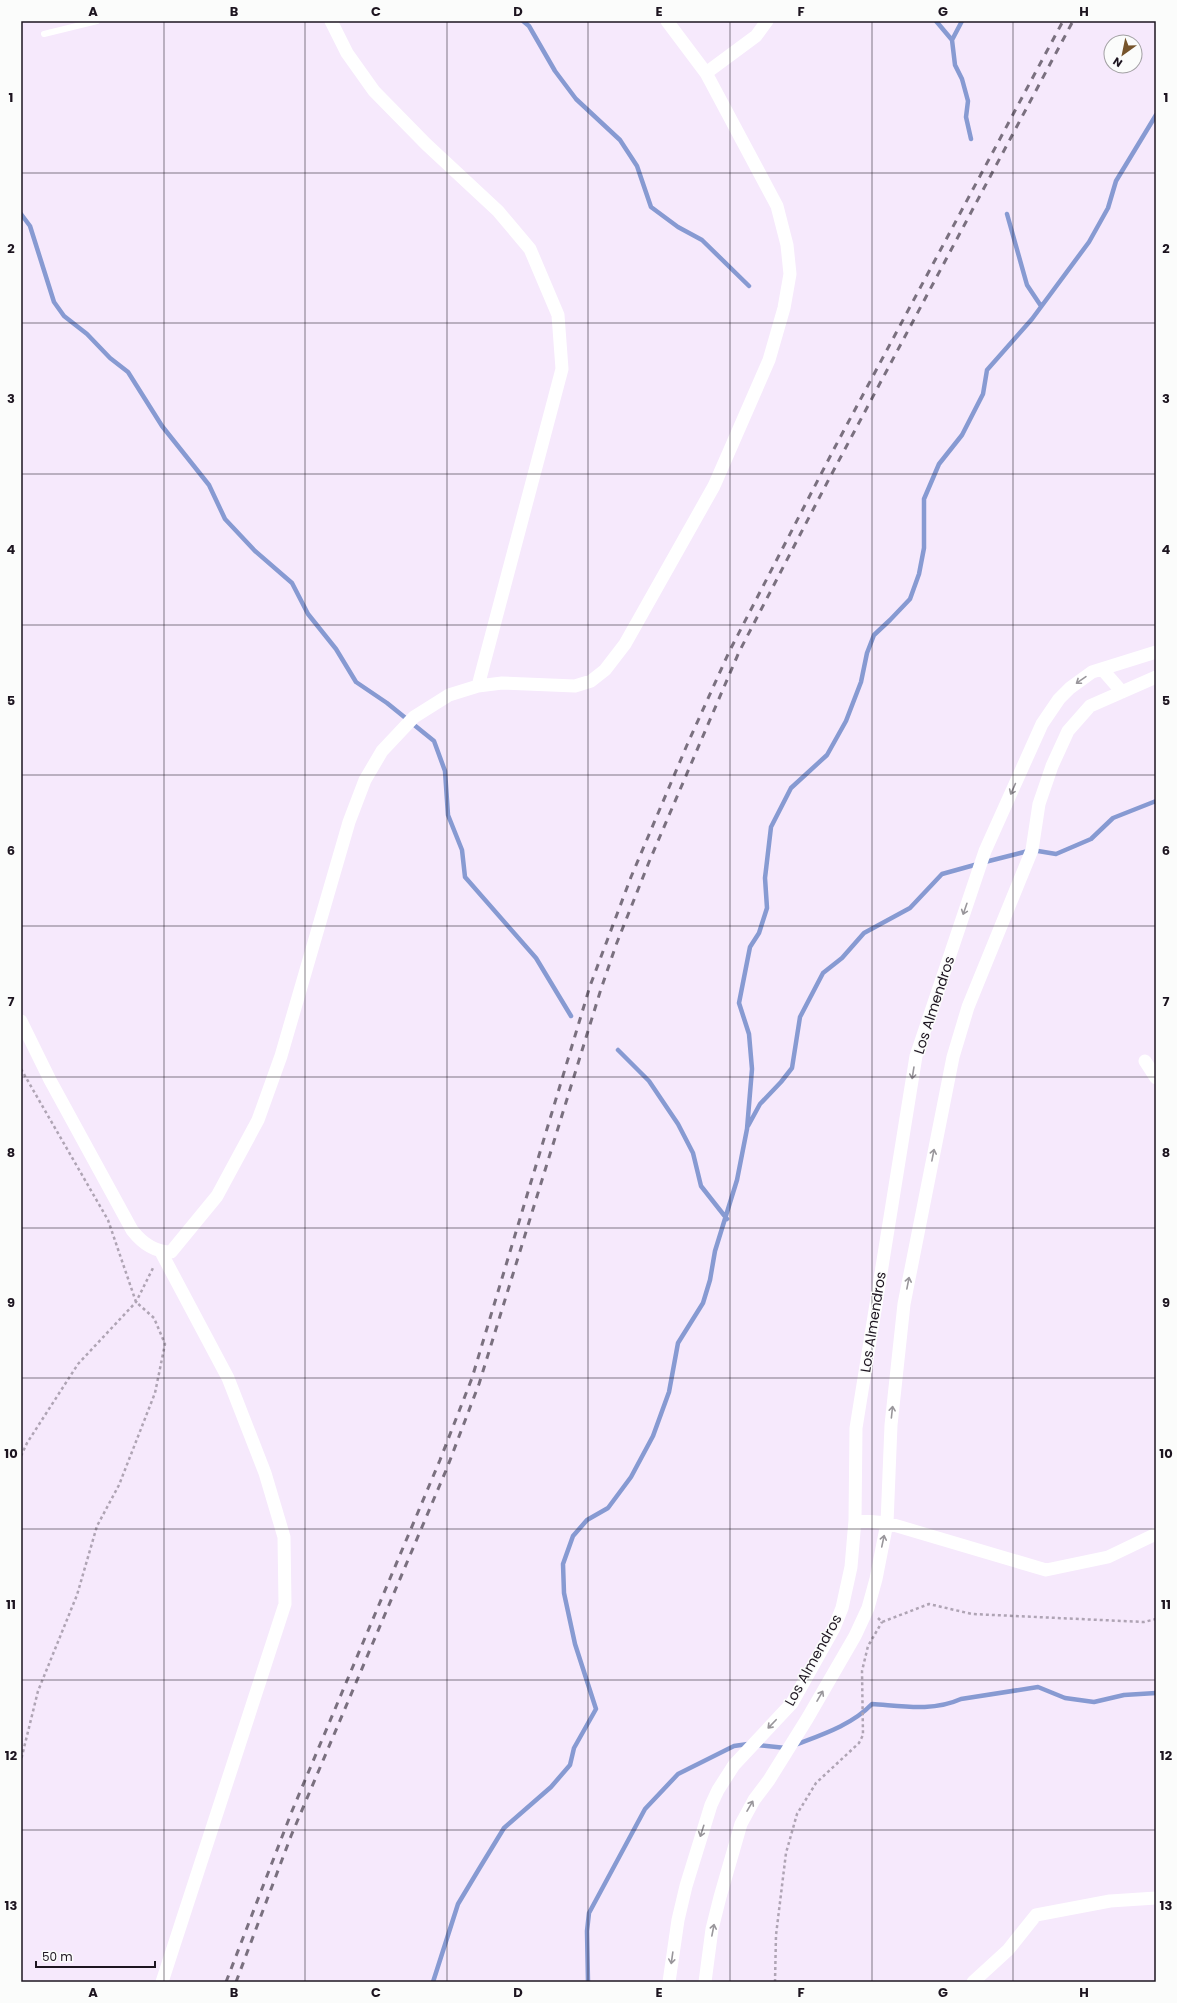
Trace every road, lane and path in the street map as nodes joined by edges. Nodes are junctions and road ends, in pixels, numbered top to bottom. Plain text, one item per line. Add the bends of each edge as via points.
1 (97, 21) edge
2 (331, 21) edge
3 (667, 21) edge
4 (767, 21) edge
5 (44, 34) dead end
6 (706, 73) junction
7 (1156, 652) edge
8 (1102, 669) junction
9 (1154, 681) edge
10 (478, 686) junction
11 (1122, 692) junction
12 (21, 1021) edge
13 (1145, 1061) dead end
14 (21, 1069) edge
15 (1156, 1078) edge
16 (161, 1252) junction
17 (136, 1302) junction
18 (21, 1456) edge
19 (854, 1520) junction
20 (887, 1523) junction
21 (1156, 1534) edge
22 (865, 1614) junction
23 (1156, 1619) edge
24 (882, 1622) junction
25 (21, 1760) edge
26 (1156, 1898) edge
27 (162, 1982) edge
28 (669, 1982) edge
29 (705, 1982) edge
30 (775, 1982) edge
31 (973, 1982) edge

1 - 5 lane
2 - 10 street via 347,53 374,91 498,211 530,250 558,315 562,369
3 - 6 street
4 - 6 street via 756,36
6 - 10 street via 777,206 787,245 790,274 784,308 769,360 714,486 625,644 605,670 591,681 575,686 502,683
7 - 8 street, Los Almendros
8 - 11 street
8 -> 19 street, Los Almendros via 1092,672 1070,688 1042,724 985,851 916,1056 856,1428
9 - 11 street, Los Almendros
10 - 16 street via 449,695 414,717 382,751 365,780 333,874 281,1056 258,1120 217,1196 171,1252
20 -> 11 street, Los Almendros via 891,1425 904,1304 953,1057 968,1007 1032,850 1039,804 1068,731 1090,706
12 - 16 street via 50,1080 132,1230 139,1238
13 - 15 street
14 - 17 path via 108,1220
16 - 17 path
16 - 27 street via 228,1378 265,1473 284,1537 285,1604
17 - 18 path via 78,1364
17 - 25 path via 154,1318 165,1344 155,1393 119,1485 96,1526 77,1595 38,1691
19 - 20 street
19 -> 28 street, Los Almendros via 850,1567 842,1608 834,1628 792,1703 734,1765 711,1805 686,1886
20 - 21 street via 1046,1570 1108,1556
22 -> 20 street, Los Almendros via 876,1579
22 - 24 path
29 -> 22 street, Los Almendros via 712,1929 741,1824 807,1719
23 - 24 path via 1144,1622 972,1614 929,1604
24 - 30 path via 868,1646 862,1671 863,1735 858,1744 816,1784 797,1814 786,1853 776,1935
26 - 31 street via 1110,1901 1036,1915 1008,1950

